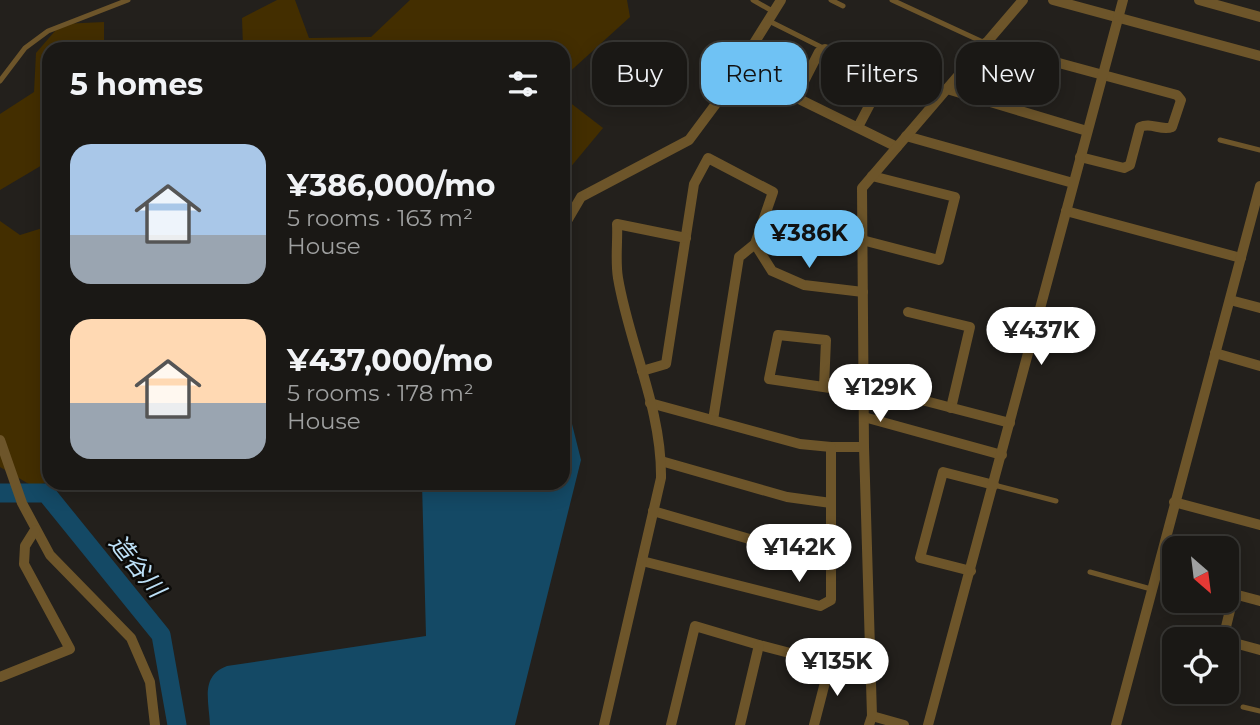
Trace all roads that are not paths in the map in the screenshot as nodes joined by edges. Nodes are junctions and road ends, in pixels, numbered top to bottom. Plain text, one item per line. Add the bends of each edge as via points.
1 (128, 0) edge
2 (753, 0) edge
3 (781, 0) edge
4 (831, 0) edge
5 (892, 0) edge
6 (1023, 0) edge
7 (1053, 0) edge
8 (1123, 0) edge
9 (1199, 0) edge
10 (843, 6) dead end
11 (771, 16) junction
12 (1260, 17) edge
13 (1118, 19) junction
14 (983, 42) edge
15 (986, 42) edge
16 (821, 47) edge
17 (821, 51) edge
18 (1260, 56) edge
19 (1059, 63) edge
20 (1102, 74) junction
21 (956, 78) edge
22 (0, 81) edge
23 (947, 89) junction
24 (870, 105) edge
25 (858, 127) junction
26 (1087, 131) junction
27 (905, 136) junction
28 (1220, 140) dead end
29 (897, 147) junction
30 (1260, 150) edge
31 (1080, 157) junction
32 (872, 176) junction
33 (1073, 183) junction
34 (1260, 186) edge
35 (1066, 211) junction
36 (570, 216) edge
37 (1247, 235) junction
38 (685, 238) junction
39 (1260, 238) edge
40 (862, 240) junction
41 (755, 243) junction
42 (1241, 258) junction
43 (863, 292) junction
44 (1230, 300) junction
45 (1260, 307) edge
46 (908, 312) dead end
47 (1215, 353) junction
48 (1260, 366) edge
49 (642, 371) junction
50 (824, 387) junction
51 (864, 389) junction
52 (650, 403) junction
53 (951, 408) junction
54 (864, 417) junction
55 (713, 420) junction
56 (1010, 423) junction
57 (0, 440) edge
58 (831, 447) junction
59 (864, 447) junction
60 (1002, 456) junction
61 (661, 461) junction
62 (994, 485) junction
63 (1056, 502) dead end
64 (1174, 502) junction
65 (831, 503) junction
66 (653, 511) junction
67 (1260, 525) edge
68 (36, 530) junction
69 (831, 558) junction
70 (642, 561) junction
71 (971, 571) junction
72 (1090, 572) dead end
73 (1151, 589) junction
74 (1260, 601) edge
75 (1228, 627) edge
76 (1239, 644) edge
77 (759, 645) junction
78 (1260, 650) edge
79 (830, 663) junction
80 (870, 674) junction
81 (0, 677) edge
82 (1243, 706) dead end
83 (1260, 711) edge
84 (870, 721) edge
85 (155, 725) edge
86 (604, 725) edge
87 (671, 725) edge
88 (740, 725) edge
89 (814, 725) edge
90 (904, 725) edge
91 (928, 725) edge
92 (1116, 725) edge

1 - 22 lane via 48,31 24,48
2 - 11 lane
3 - 11 street
4 - 10 lane
5 - 14 lane
6 - 15 street
7 - 13 street
8 - 13 street
9 - 12 street
11 - 16 lane
11 - 36 street via 689,140 581,197
13 - 18 street
13 - 20 street
17 - 25 street via 797,94
19 - 20 street
20 - 26 street
20 - 31 street via 1177,94 1181,100 1172,127 1140,127 1130,165 1124,168
21 - 23 street
23 - 26 street
23 - 27 street
24 - 25 street
25 - 29 street
26 - 31 street
27 - 29 street
27 - 33 street
28 - 30 lane
29 - 32 street
31 - 33 street
32 - 40 street via 862,188
32 - 40 street via 955,197 939,260
33 - 35 street
34 - 37 street
35 - 42 street
35 - 56 street
37 - 39 street
37 - 42 street
38 - 41 street via 694,184 708,158 773,192
38 - 49 street via 666,364
38 - 49 street via 617,224 618,276
40 - 43 street
41 - 43 street via 772,271 783,276 804,285
41 - 55 street via 739,257
42 - 44 street
43 - 51 street
44 - 45 street
44 - 47 street
46 - 53 street via 970,327
47 - 48 street
47 - 64 street
49 - 52 street
50 - 50 street via 769,379 778,335 827,340
50 - 51 street
51 - 53 street
51 - 54 street
52 - 55 street
52 - 61 street
53 - 56 street
54 - 59 street
54 - 60 street
55 - 58 street via 800,444
56 - 60 street
57 - 68 street
58 - 59 street
58 - 65 street
59 - 80 street
60 - 62 street
61 - 65 street via 787,496
61 - 66 street
62 - 63 lane
62 - 71 street
62 - 71 street via 943,472 920,558
64 - 67 street
64 - 73 street
65 - 69 street
66 - 69 street
66 - 70 street
68 - 81 street via 25,546 24,564 70,649
68 - 85 street via 50,555 131,638 150,682
69 - 70 street via 831,600 820,606
70 - 86 street
71 - 91 street
72 - 73 lane
73 - 92 street
74 - 75 street via 1234,594
76 - 78 street
77 - 79 street
77 - 87 street via 695,626
77 - 88 street
79 - 80 street
79 - 89 street
80 - 84 street
82 - 83 lane
84 - 90 street

